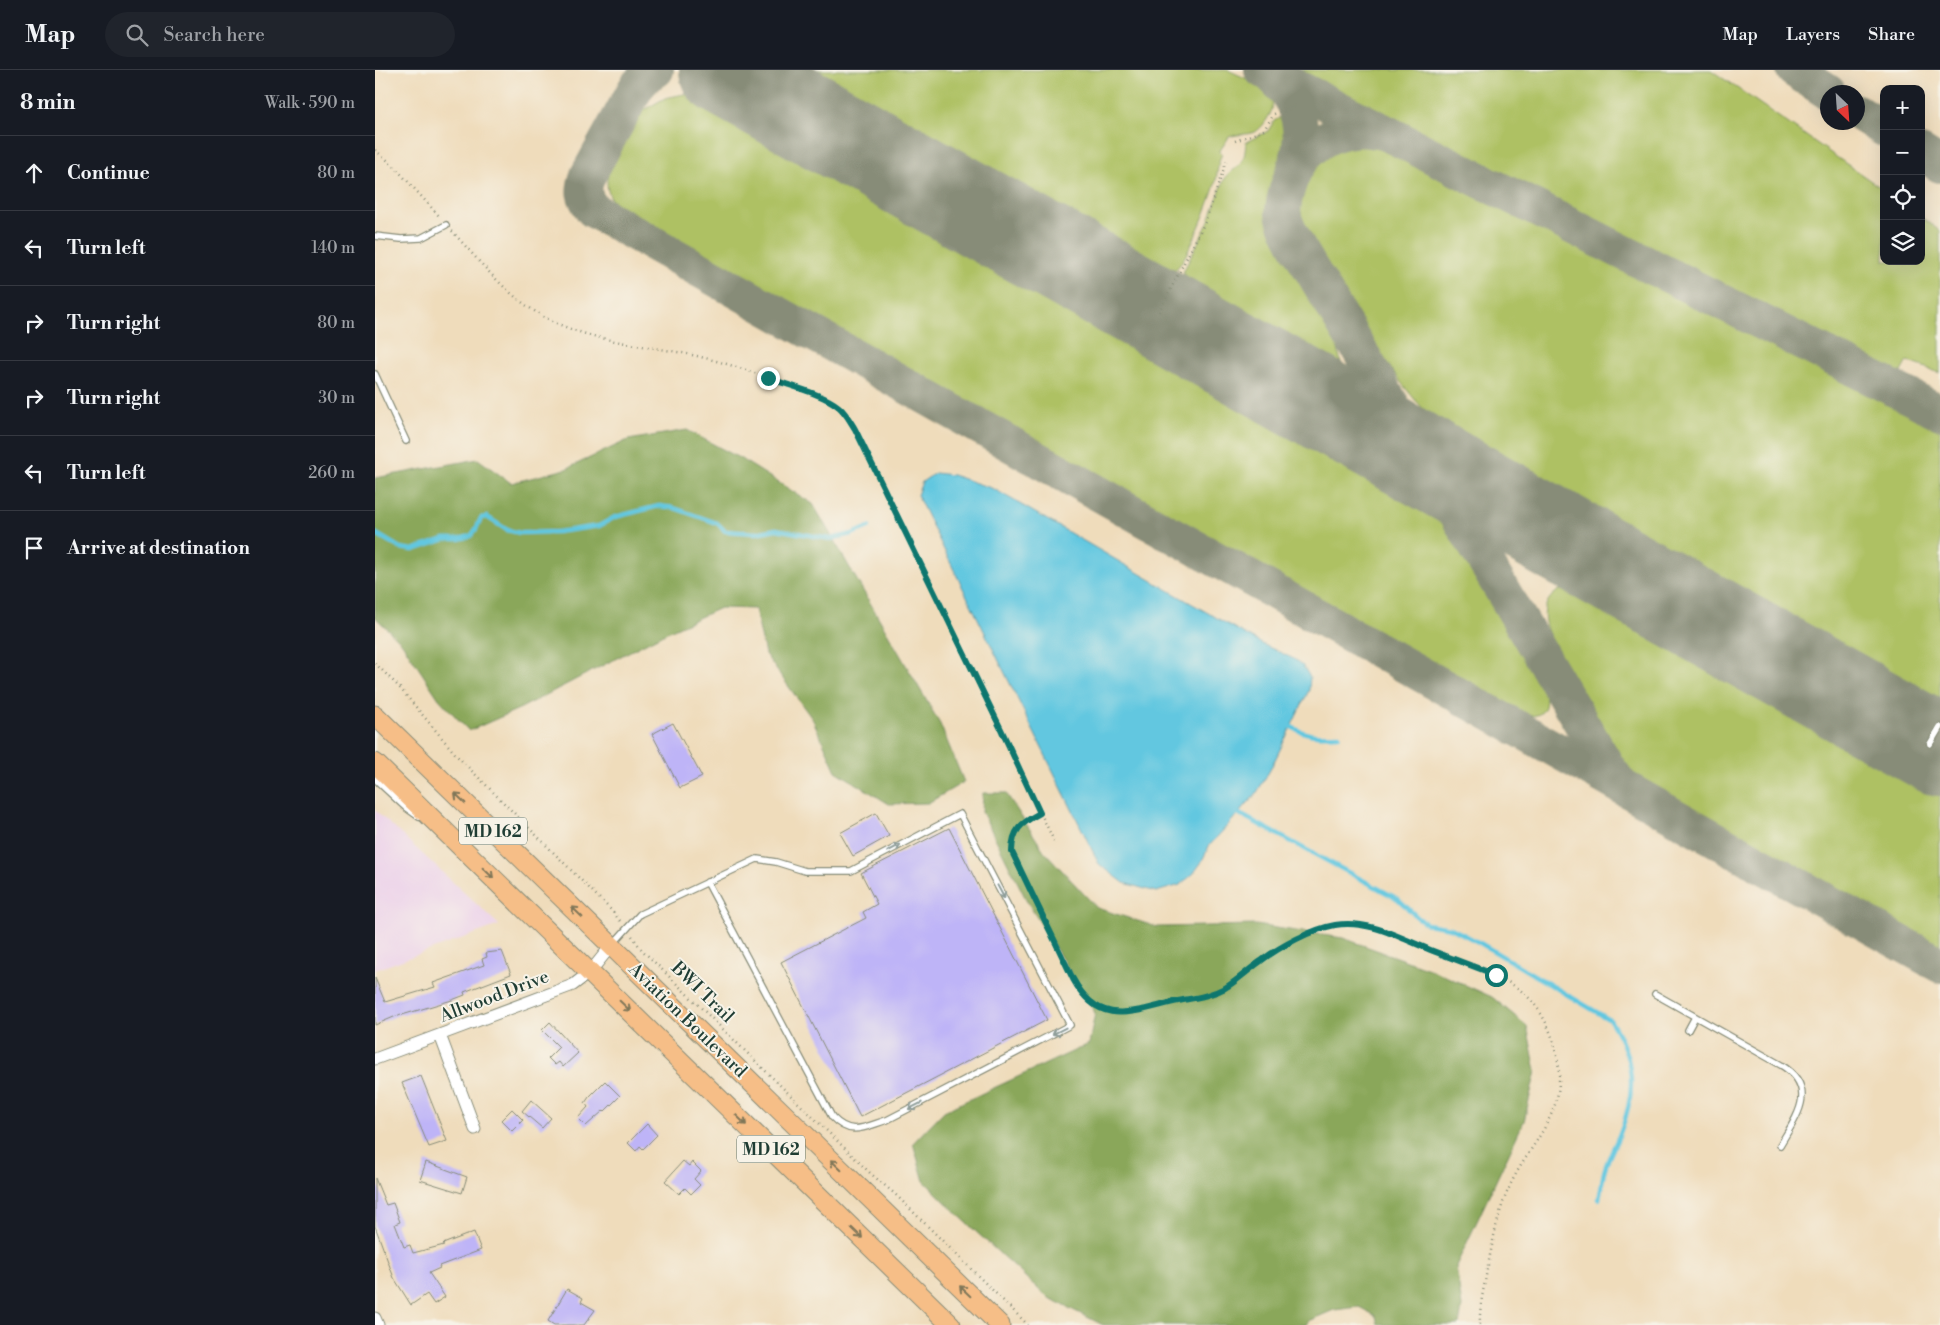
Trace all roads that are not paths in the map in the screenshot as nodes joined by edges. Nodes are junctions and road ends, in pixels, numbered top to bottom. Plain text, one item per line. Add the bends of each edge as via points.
1 (446, 225) road end
2 (375, 236) edge
3 (375, 374) edge
4 (406, 441) dead end
5 (375, 715) edge
6 (1940, 727) edge
7 (1930, 744) dead end
8 (375, 763) edge
9 (375, 779) edge
10 (454, 840) junction
11 (707, 882) junction
12 (611, 946) junction
13 (590, 972) junction
14 (1655, 994) dead end
15 (1695, 1017) junction
16 (1688, 1030) dead end
17 (440, 1035) junction
18 (375, 1059) edge
19 (475, 1129) dead end
20 (1780, 1145) dead end
21 (375, 1318) edge
22 (378, 1325) edge
23 (951, 1325) edge
24 (1000, 1325) edge

1 - 2 lane via 421,238
3 - 4 lane
12 -> 5 main road, Aviation Boulevard / MD 162
6 - 7 lane
8 - 10 main road, Aviation Boulevard / MD 162
9 - 10 lane via 405,807
10 -> 13 main road, Aviation Boulevard / MD 162
11 -> 11 lane via 757,858 805,871 851,871 960,814 1070,1025 887,1120 851,1130 832,1117
11 - 12 lane via 640,914
12 - 13 street, Allwood Drive
24 -> 12 main road, Aviation Boulevard / MD 162
13 - 17 street, Allwood Drive via 573,985
13 -> 23 main road, Aviation Boulevard / MD 162
14 - 15 lane
15 - 16 lane
15 - 20 lane via 1796,1076 1803,1092 1802,1100
17 - 18 street, Allwood Drive
17 - 19 street
21 - 22 street

